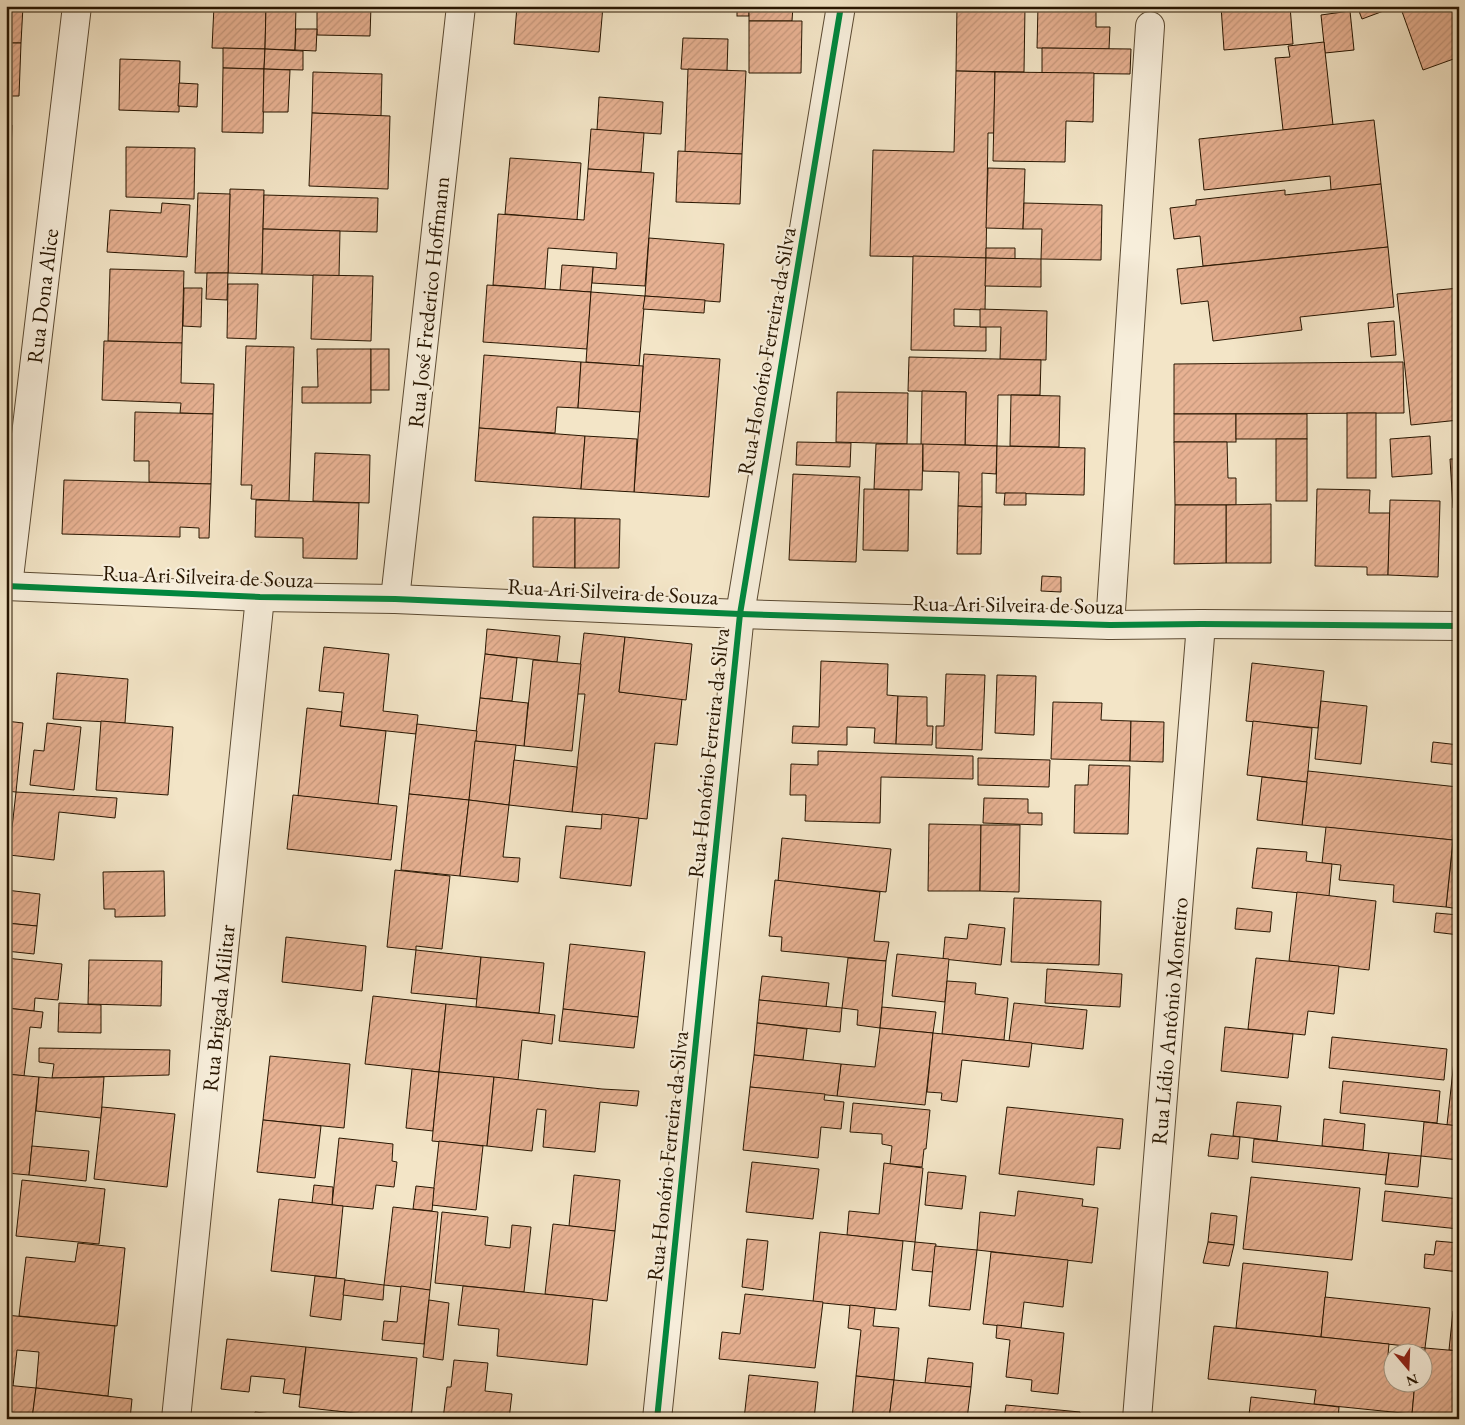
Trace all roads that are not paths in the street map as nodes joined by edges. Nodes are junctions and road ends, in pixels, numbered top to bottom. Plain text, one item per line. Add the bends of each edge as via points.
1 (77, 6) edge
2 (461, 6) edge
3 (841, 6) edge
4 (1150, 26) dead end
5 (7, 586) edge
6 (260, 597) junction
7 (395, 599) junction
8 (740, 614) junction
9 (1201, 624) junction
10 (1110, 625) junction
11 (1459, 626) edge
12 (176, 1419) edge
13 (657, 1419) edge
14 (1137, 1419) edge

1 - 5 street, Rua Dona Alice
2 - 7 street, Rua José Frederico Hoffmann
3 - 8 street, Rua Honório Ferreira da Silva
4 - 10 street
5 - 6 street, Rua Ari Silveira de Souza
6 - 7 street, Rua Ari Silveira de Souza
6 - 12 street, Rua Brigada Militar
7 - 8 street, Rua Ari Silveira de Souza
8 - 10 street, Rua Ari Silveira de Souza
8 - 13 street, Rua Honório Ferreira da Silva
9 - 10 street, Rua Ari Silveira de Souza
9 - 11 street, Rua Ari Silveira de Souza
9 - 14 street, Rua Lídio Antônio Monteiro

